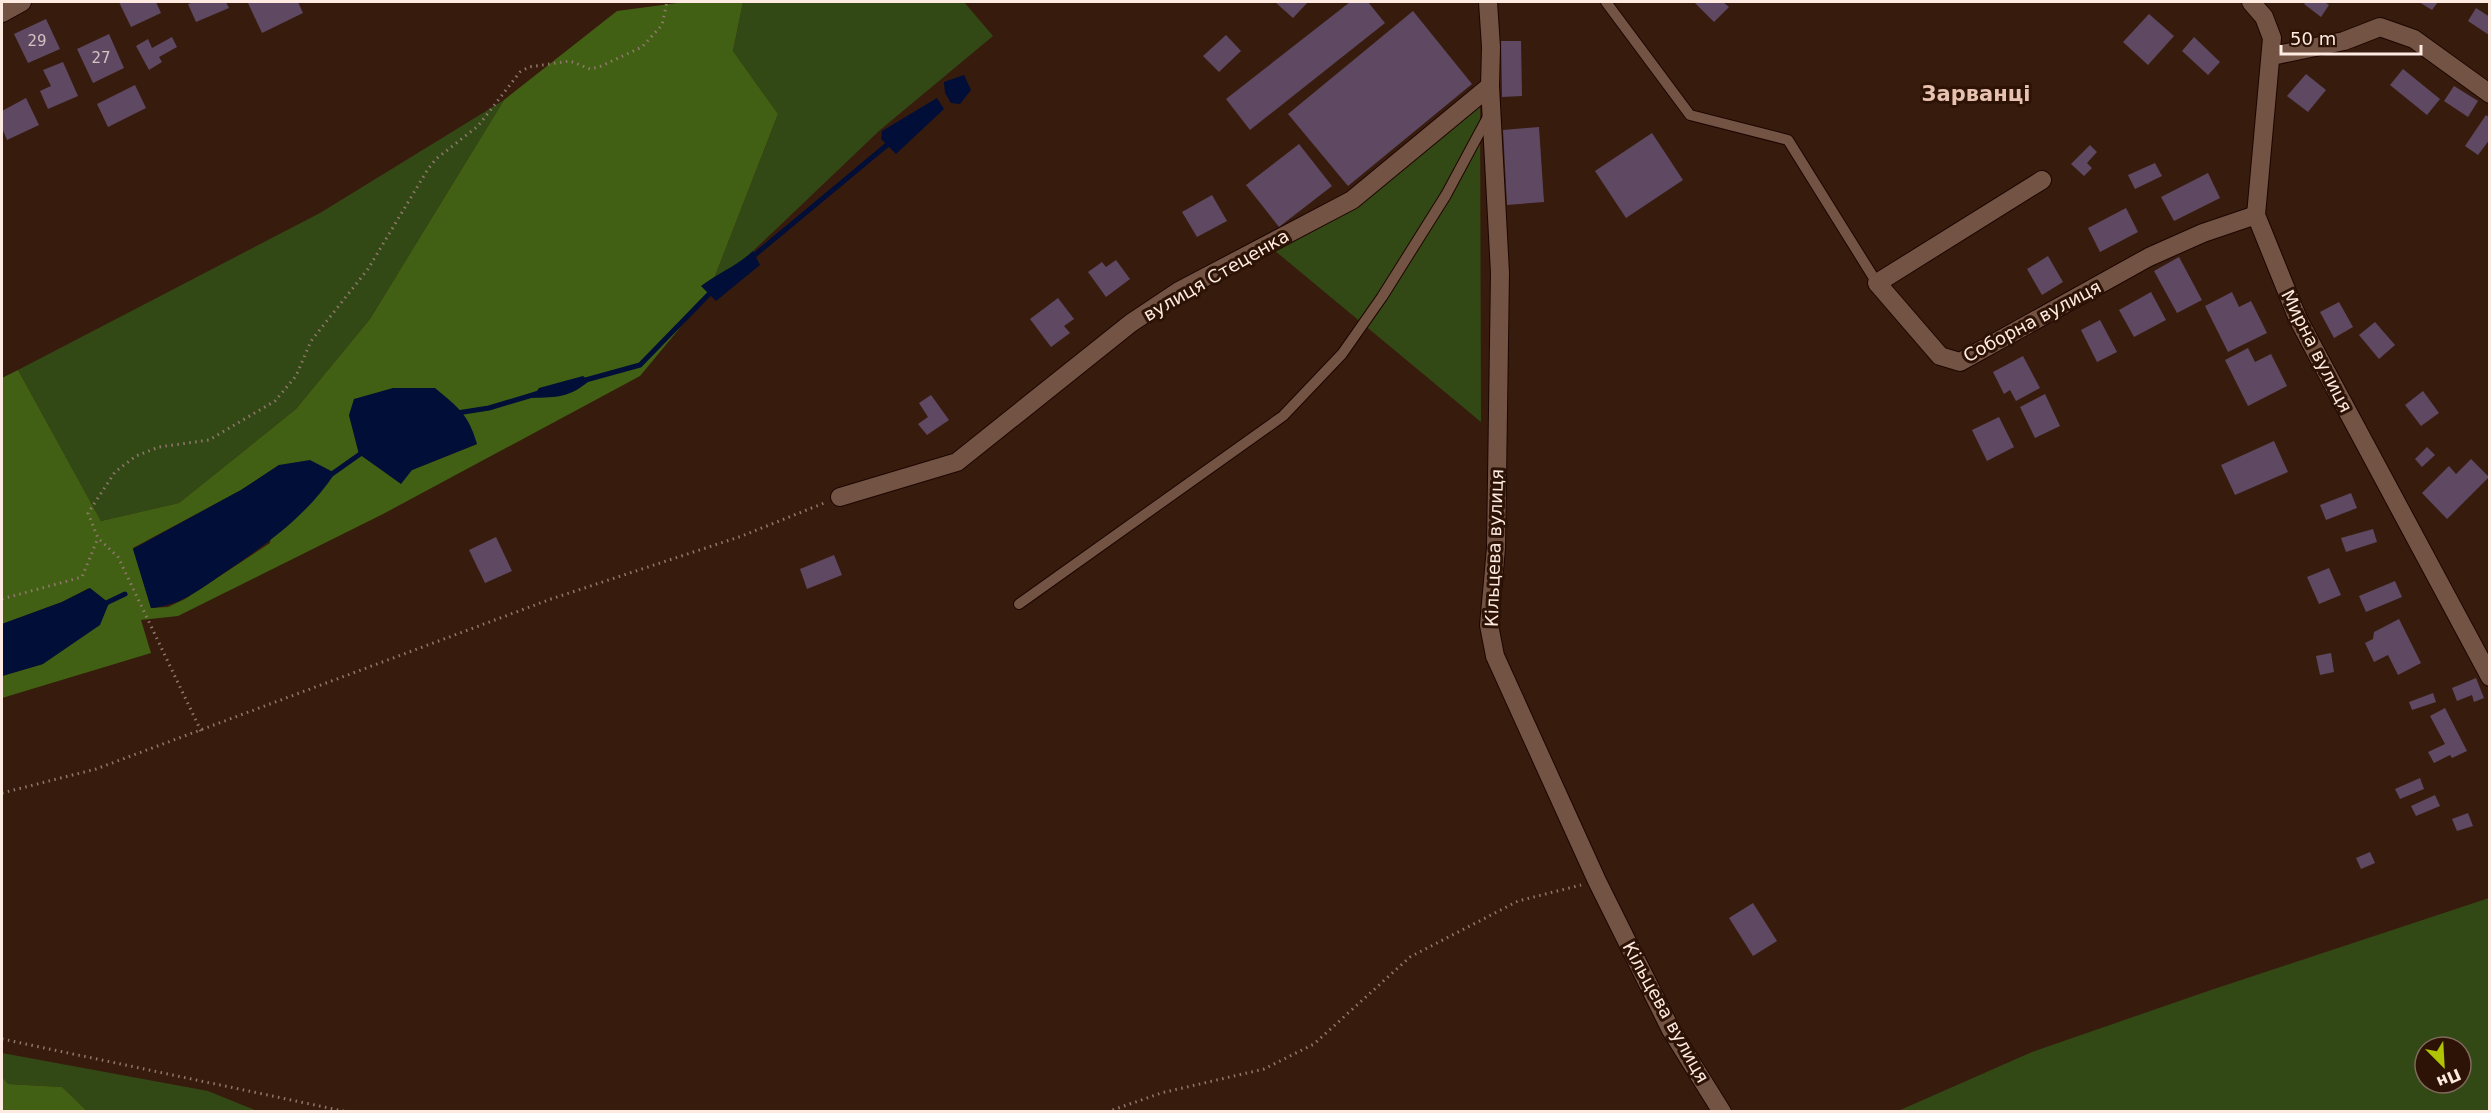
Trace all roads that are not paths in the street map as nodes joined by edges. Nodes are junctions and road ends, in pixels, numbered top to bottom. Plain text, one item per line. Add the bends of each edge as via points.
1 (1488, 2) edge
2 (1606, 2) edge
3 (2251, 2) edge
4 (2272, 56) junction
5 (1490, 86) junction
6 (2490, 94) edge
7 (1491, 110) junction
8 (2042, 180) dead end
9 (2256, 215) junction
10 (1877, 283) junction
11 (840, 497) road end
12 (1019, 604) dead end
13 (2490, 677) edge
14 (1722, 1112) edge

1 - 5 street, Кільцева вулиця
2 - 10 lane via 1690,115 1788,140
3 - 4 street, Мирна вулиця via 2264,17 2272,38
4 - 6 street via 2344,40 2380,27 2414,39
4 - 9 street, Мирна вулиця
5 - 7 street, Кільцева вулиця
5 - 11 street, вулиця Стеценка via 1352,200 1179,291 1131,323 957,462
7 - 12 lane via 1446,195 1342,354 1273,423
7 - 14 street, Кільцева вулиця via 1500,273 1496,548 1489,625 1495,656 1597,881 1671,1030
8 - 10 street
9 - 10 street, Соборна вулиця via 2149,257 1960,362 1940,356
9 - 13 street, Мирна вулиця via 2298,319

